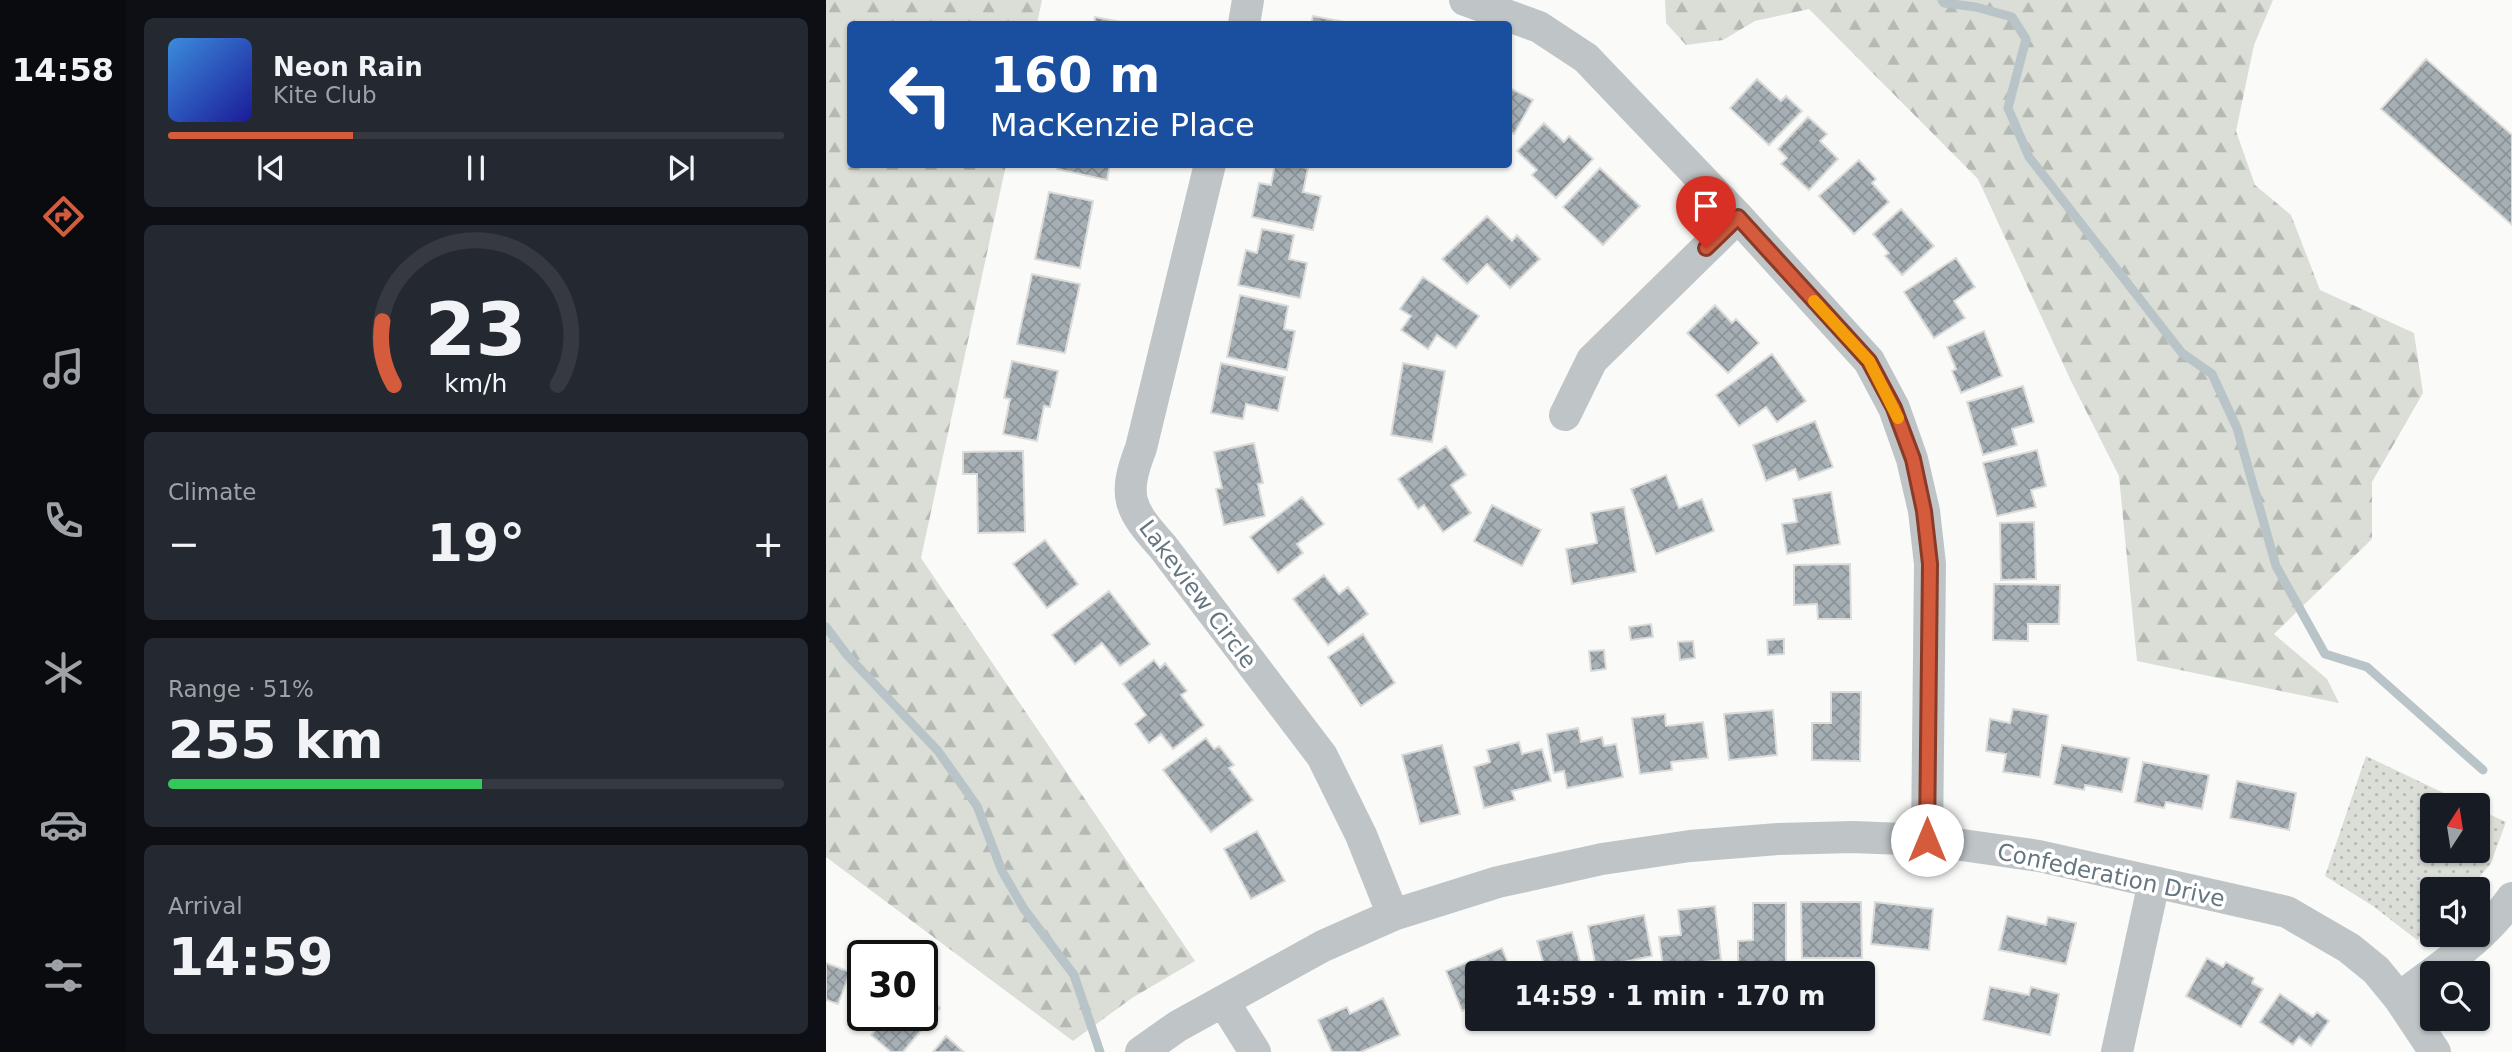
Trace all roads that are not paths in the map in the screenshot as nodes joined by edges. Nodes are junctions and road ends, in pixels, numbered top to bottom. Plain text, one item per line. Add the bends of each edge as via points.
1 (1248, 0) edge
2 (1465, 0) edge
3 (1244, 21) edge
4 (1209, 168) edge
5 (1738, 217) junction
6 (1565, 415) dead end
7 (1927, 840) junction
8 (2154, 882) junction
9 (2512, 898) edge
10 (1393, 915) junction
11 (2399, 998) junction
12 (1223, 1001) junction
13 (1141, 1052) edge
14 (1255, 1052) edge
15 (2117, 1052) edge
16 (2435, 1052) edge

1 - 3 street
2 - 5 street via 1539,27 1586,58
4 - 10 street, Lakeview Circle via 1131,475 1131,503 1322,756
5 - 6 street via 1592,360
5 - 7 street via 1869,361 1894,408 1913,459 1930,564
7 - 8 street, Confederation Drive via 2039,856
7 - 10 street, Confederation Drive via 1853,837 1690,846 1497,882
8 - 11 street, Confederation Drive via 2287,912 2348,948 2376,970
8 - 15 street
9 - 11 street via 2468,944
10 - 12 street, Confederation Drive via 1323,946
11 - 16 street, Confederation Drive
12 - 13 street, Confederation Drive
12 - 14 street

